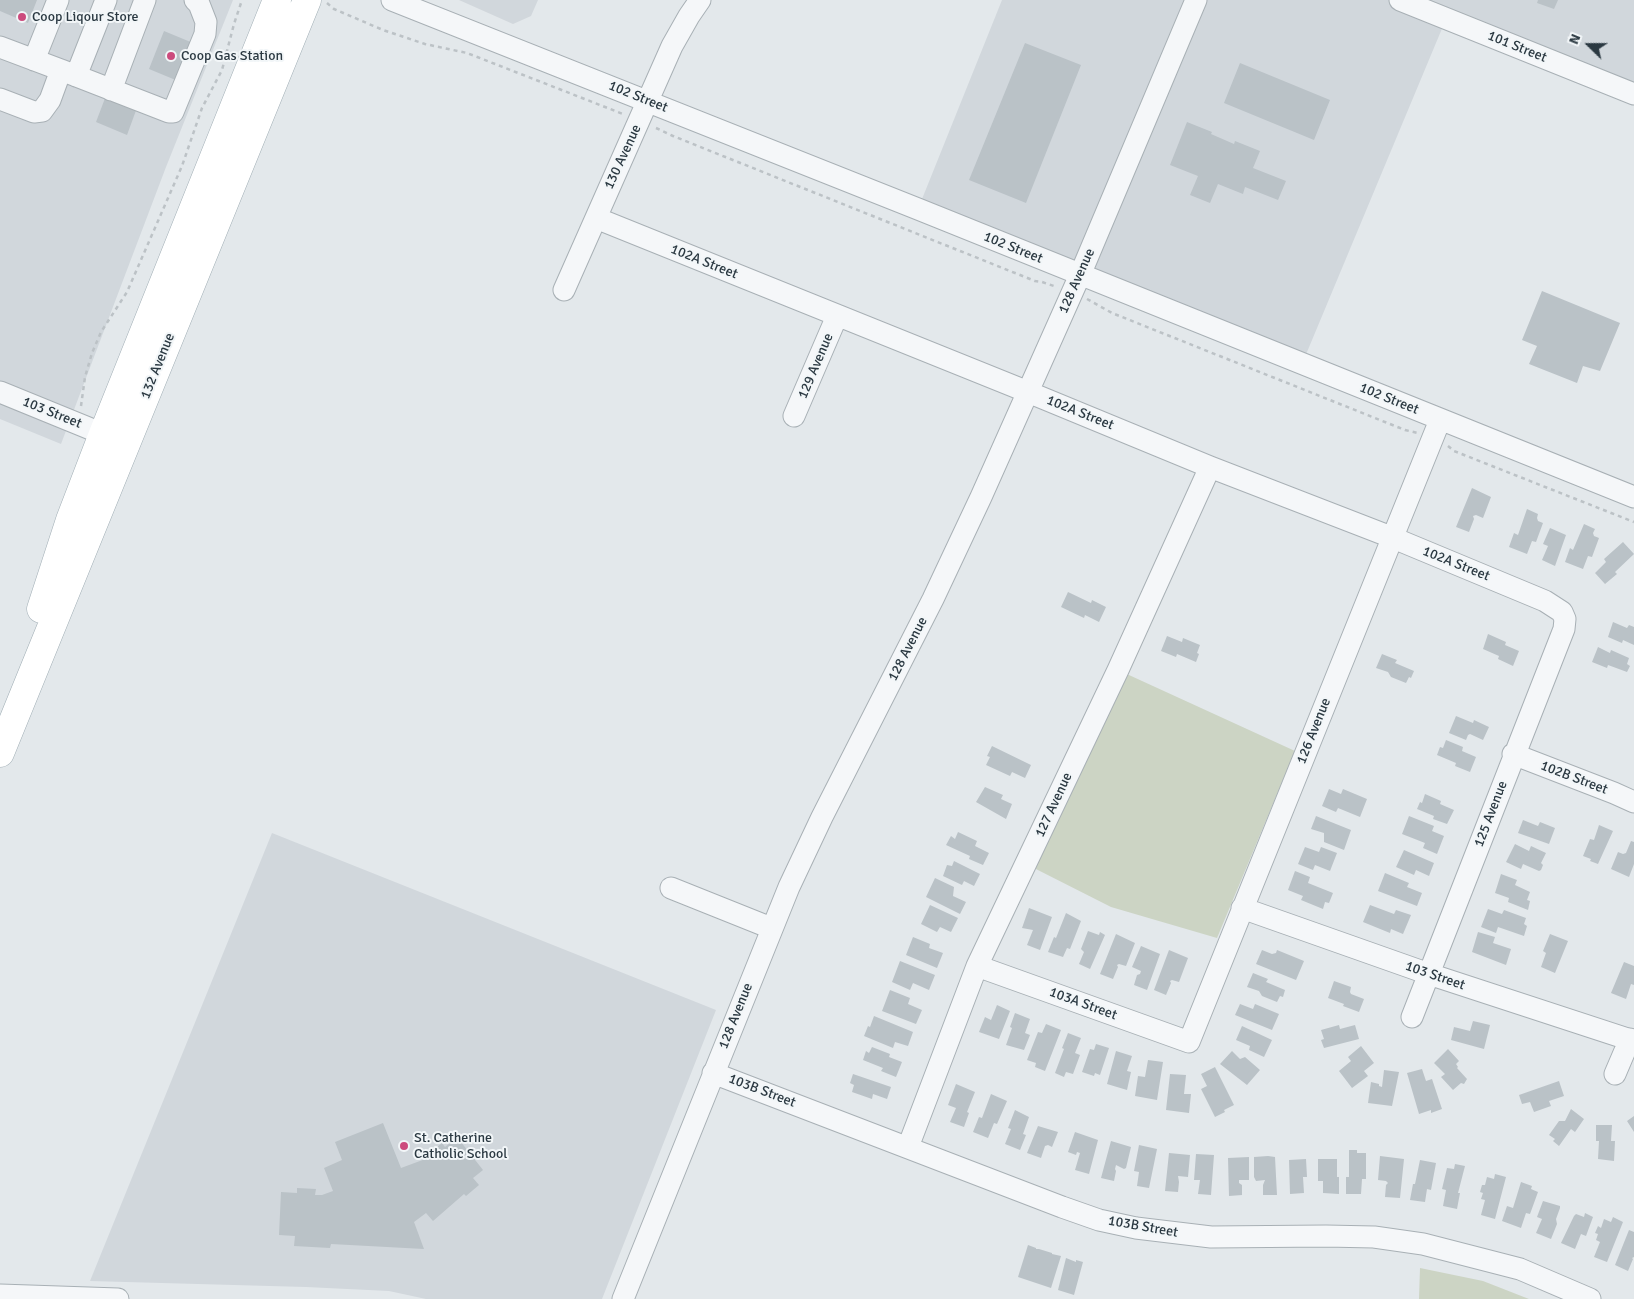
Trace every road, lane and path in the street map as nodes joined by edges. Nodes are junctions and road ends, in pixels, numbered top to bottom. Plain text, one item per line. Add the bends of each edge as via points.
1 (58, 0) edge
2 (106, 0) edge
3 (145, 0) edge
4 (195, 0) edge
5 (242, 0) edge
6 (277, 0) edge
7 (307, 0) edge
8 (319, 0) edge
9 (392, 0) edge
10 (700, 0) edge
11 (1196, 0) edge
12 (1400, 0) edge
13 (0, 46) edge
14 (34, 60) junction
15 (69, 73) junction
16 (111, 90) junction
17 (1634, 94) edge
18 (0, 99) edge
19 (648, 101) junction
20 (640, 121) junction
21 (596, 218) junction
22 (1076, 284) junction
23 (564, 290) dead end
24 (837, 316) junction
25 (0, 392) edge
26 (1028, 392) junction
27 (81, 406) dead end
28 (794, 416) dead end
29 (1436, 429) junction
30 (103, 434) junction
31 (1210, 467) junction
32 (1634, 496) edge
33 (1634, 522) edge
34 (1392, 537) junction
35 (1562, 612) joint
36 (5, 742) edge
37 (1513, 754) junction
38 (1634, 802) edge
39 (671, 888) dead end
40 (1242, 908) junction
41 (771, 928) junction
42 (977, 966) junction
43 (1429, 974) junction
44 (1412, 1017) dead end
45 (1632, 1040) edge
46 (1189, 1042) joint
47 (713, 1073) junction
48 (1615, 1074) dead end
49 (908, 1147) junction
50 (0, 1295) edge
51 (118, 1299) edge
52 (623, 1299) edge
53 (1590, 1299) edge

1 - 14 street
2 - 15 street
3 - 16 street
4 - 16 street via 200,4 206,22 205,34 173,112
5 - 27 path via 222,70 202,108 182,166 127,292 101,332 92,353 84,378
6 - 30 main road, 132 Avenue
7 - 36 main road, 132 Avenue
8 - 20 path via 383,30 467,53
9 - 19 street, 102 Street
10 - 19 street, 130 Avenue via 672,46
11 - 22 street, 128 Avenue
12 - 17 street, 101 Street
13 - 14 street
14 - 15 street
15 - 16 street
15 - 18 street via 42,110 34,112
19 - 20 street, 130 Avenue
19 - 22 street, 102 Street
20 - 21 street, 130 Avenue
20 - 22 path via 1029,279
21 - 23 street, 130 Avenue
21 - 24 street, 102A Street
22 - 26 street, 128 Avenue
22 - 29 street, 102 Street
22 - 29 path via 1112,313 1405,430
24 - 26 street, 102A Street
24 - 28 street, 129 Avenue
25 - 30 street, 103 Street
26 - 31 street, 102A Street
26 - 41 street, 128 Avenue via 933,599 822,817
29 - 32 street, 102 Street
29 - 33 path via 1454,452
29 - 34 street, 126 Avenue
30 - 36 main road, 132 Avenue via 36,622
31 - 34 street, 102A Street
31 - 42 street, 127 Avenue via 1118,670
34 - 35 street, 102A Street via 1545,600
34 - 40 street, 126 Avenue
35 - 37 street, 125 Avenue via 1564,629
37 - 38 street, 102B Street
37 - 43 street, 125 Avenue
39 - 41 street
40 - 43 street, 103 Street
40 - 46 street, 126 Avenue
41 - 47 street, 128 Avenue
42 - 46 street, 103A Street
42 - 49 street, 127 Avenue
43 - 44 street, 125 Avenue
43 - 45 street, 103 Street
45 - 48 street, 103 Street
47 - 49 street, 103B Street
47 - 52 street, 128 Avenue
49 - 53 street, 103B Street via 1099,1220 1210,1237 1326,1236 1423,1244 1520,1269
50 - 51 street

